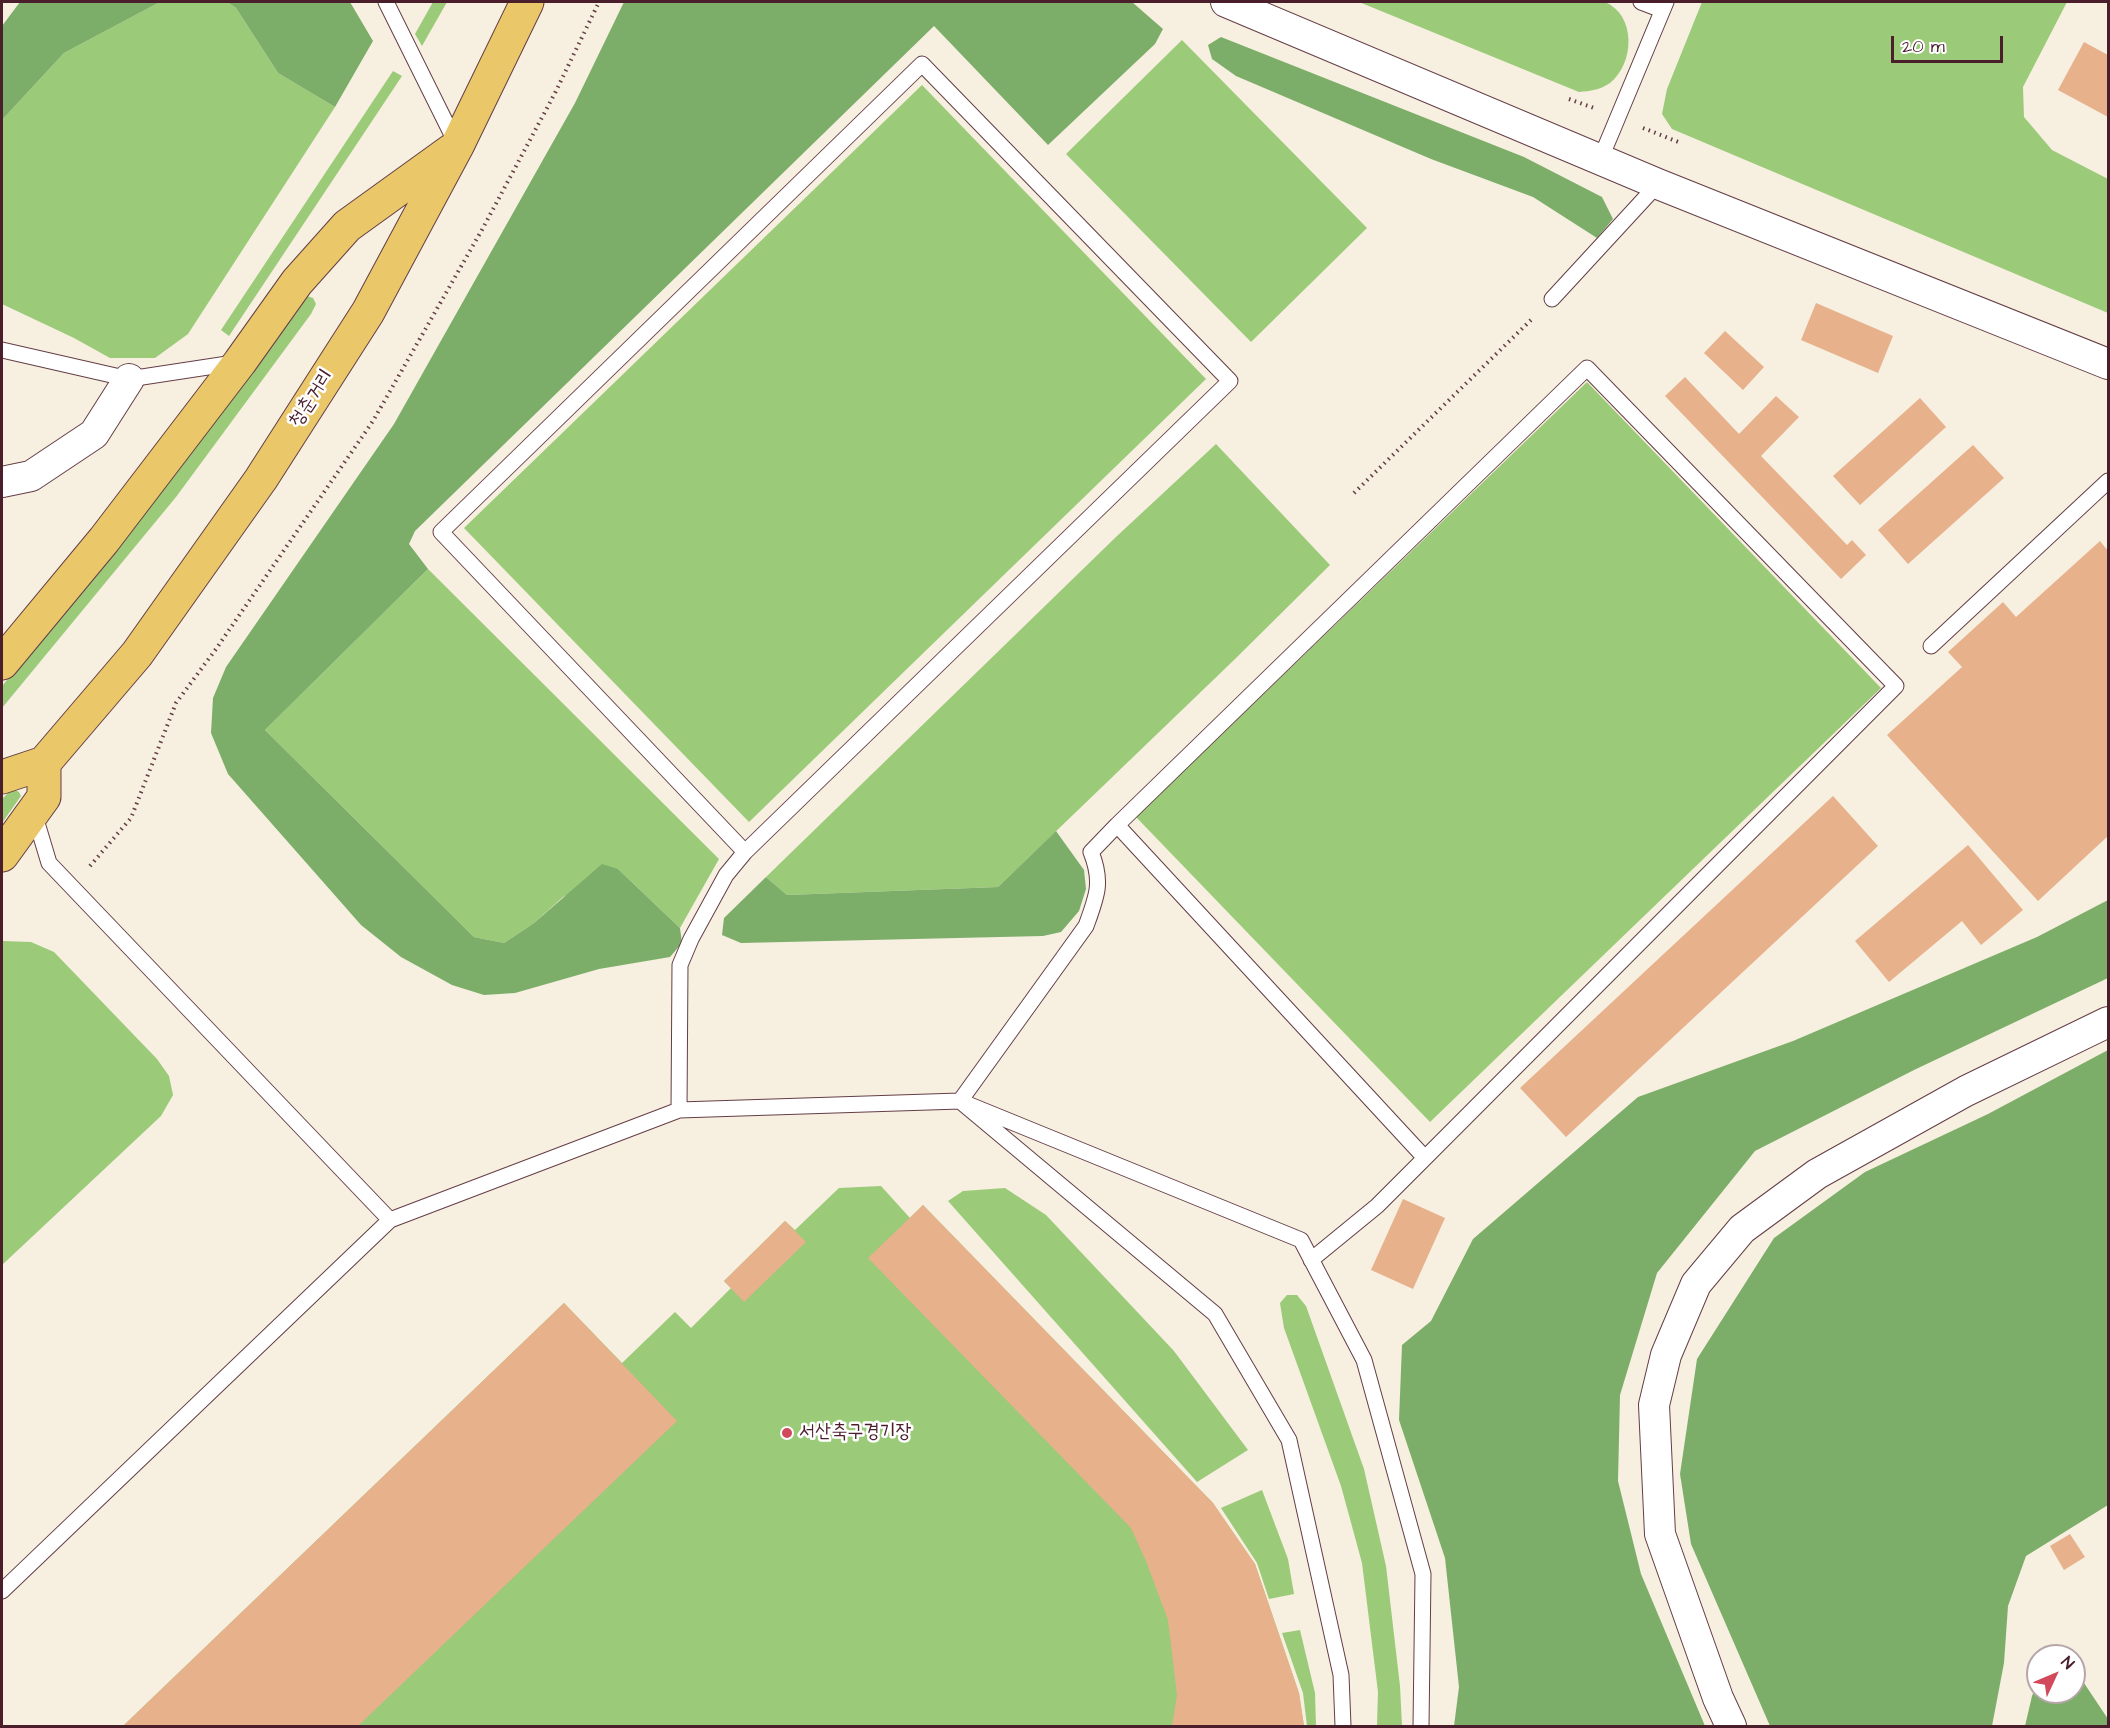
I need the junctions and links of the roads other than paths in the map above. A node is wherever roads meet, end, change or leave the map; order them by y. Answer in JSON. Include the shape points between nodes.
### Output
{"nodes":[{"id":1,"x":387,"y":2,"type":"edge"},
{"id":2,"x":527,"y":2,"type":"edge"},
{"id":3,"x":1226,"y":2,"type":"edge"},
{"id":4,"x":1641,"y":2,"type":"edge"},
{"id":5,"x":1664,"y":6,"type":"edge"},
{"id":6,"x":457,"y":146,"type":"junction"},
{"id":7,"x":1599,"y":160,"type":"junction"},
{"id":8,"x":1658,"y":184,"type":"junction"},
{"id":9,"x":1552,"y":299,"type":"road end"},
{"id":10,"x":2,"y":350,"type":"edge"},
{"id":11,"x":240,"y":362,"type":"junction"},
{"id":12,"x":2109,"y":364,"type":"edge"},
{"id":13,"x":129,"y":379,"type":"junction"},
{"id":14,"x":2109,"y":481,"type":"edge"},
{"id":15,"x":2,"y":482,"type":"edge"},
{"id":16,"x":1931,"y":646,"type":"dead end"},
{"id":17,"x":2,"y":663,"type":"edge"},
{"id":18,"x":44,"y":763,"type":"junction"},
{"id":19,"x":2,"y":777,"type":"edge"},
{"id":20,"x":34,"y":813,"type":"junction"},
{"id":21,"x":1117,"y":825,"type":"junction"},
{"id":22,"x":745,"y":852,"type":"junction"},
{"id":23,"x":2,"y":855,"type":"edge"},
{"id":24,"x":2109,"y":1022,"type":"edge"},
{"id":25,"x":960,"y":1101,"type":"junction"},
{"id":26,"x":679,"y":1110,"type":"junction"},
{"id":27,"x":1425,"y":1158,"type":"junction"},
{"id":28,"x":390,"y":1220,"type":"junction"},
{"id":29,"x":1311,"y":1260,"type":"junction"},
{"id":30,"x":2,"y":1591,"type":"edge"},
{"id":31,"x":1343,"y":1726,"type":"edge"},
{"id":32,"x":1421,"y":1726,"type":"edge"},
{"id":33,"x":1731,"y":1726,"type":"edge"}],
"edges":[{"from":1,"to":6,"type":"lane"},
{"from":2,"to":6,"type":"main road","name":"청춘거리"},
{"from":3,"to":7,"type":"street"},
{"from":4,"to":5,"type":"lane"},
{"from":5,"to":7,"type":"lane"},
{"from":6,"to":11,"type":"main road","via":[[347,226],[297,282]]},
{"from":6,"to":18,"type":"main road","name":"청춘거리","via":[[368,312],[261,479],[136,654]]},
{"from":7,"to":8,"type":"street"},
{"from":8,"to":9,"type":"lane"},
{"from":8,"to":12,"type":"street"},
{"from":10,"to":13,"type":"lane"},
{"from":11,"to":13,"type":"lane"},
{"from":11,"to":17,"type":"main road","via":[[104,540]]},
{"from":13,"to":15,"type":"street","via":[[94,434],[30,476]]},
{"from":14,"to":16,"type":"lane"},
{"from":18,"to":19,"type":"main road"},
{"from":18,"to":20,"type":"main road","via":[[44,797]]},
{"from":20,"to":23,"type":"main road"},
{"from":20,"to":28,"type":"lane","via":[[48,863]]},
{"from":21,"to":25,"type":"lane","via":[[1091,852],[1098,869],[1097,896],[1086,926]]},
{"from":21,"to":27,"type":"lane"},
{"from":21,"to":27,"type":"lane","via":[[1587,368],[1896,686]]},
{"from":22,"to":22,"type":"lane","via":[[1230,381],[922,64],[441,532]]},
{"from":22,"to":26,"type":"lane","via":[[726,875],[680,965]]},
{"from":24,"to":33,"type":"street","via":[[1966,1091],[1817,1174],[1742,1229],[1696,1284],[1666,1355],[1654,1406],[1660,1534]]},
{"from":25,"to":26,"type":"lane"},
{"from":25,"to":29,"type":"lane","via":[[1301,1239]]},
{"from":25,"to":31,"type":"lane","via":[[1215,1314],[1289,1440],[1341,1675]]},
{"from":26,"to":28,"type":"lane"},
{"from":27,"to":29,"type":"lane","via":[[1377,1206]]},
{"from":28,"to":30,"type":"lane"},
{"from":29,"to":32,"type":"lane","via":[[1364,1360],[1423,1574]]}]}
